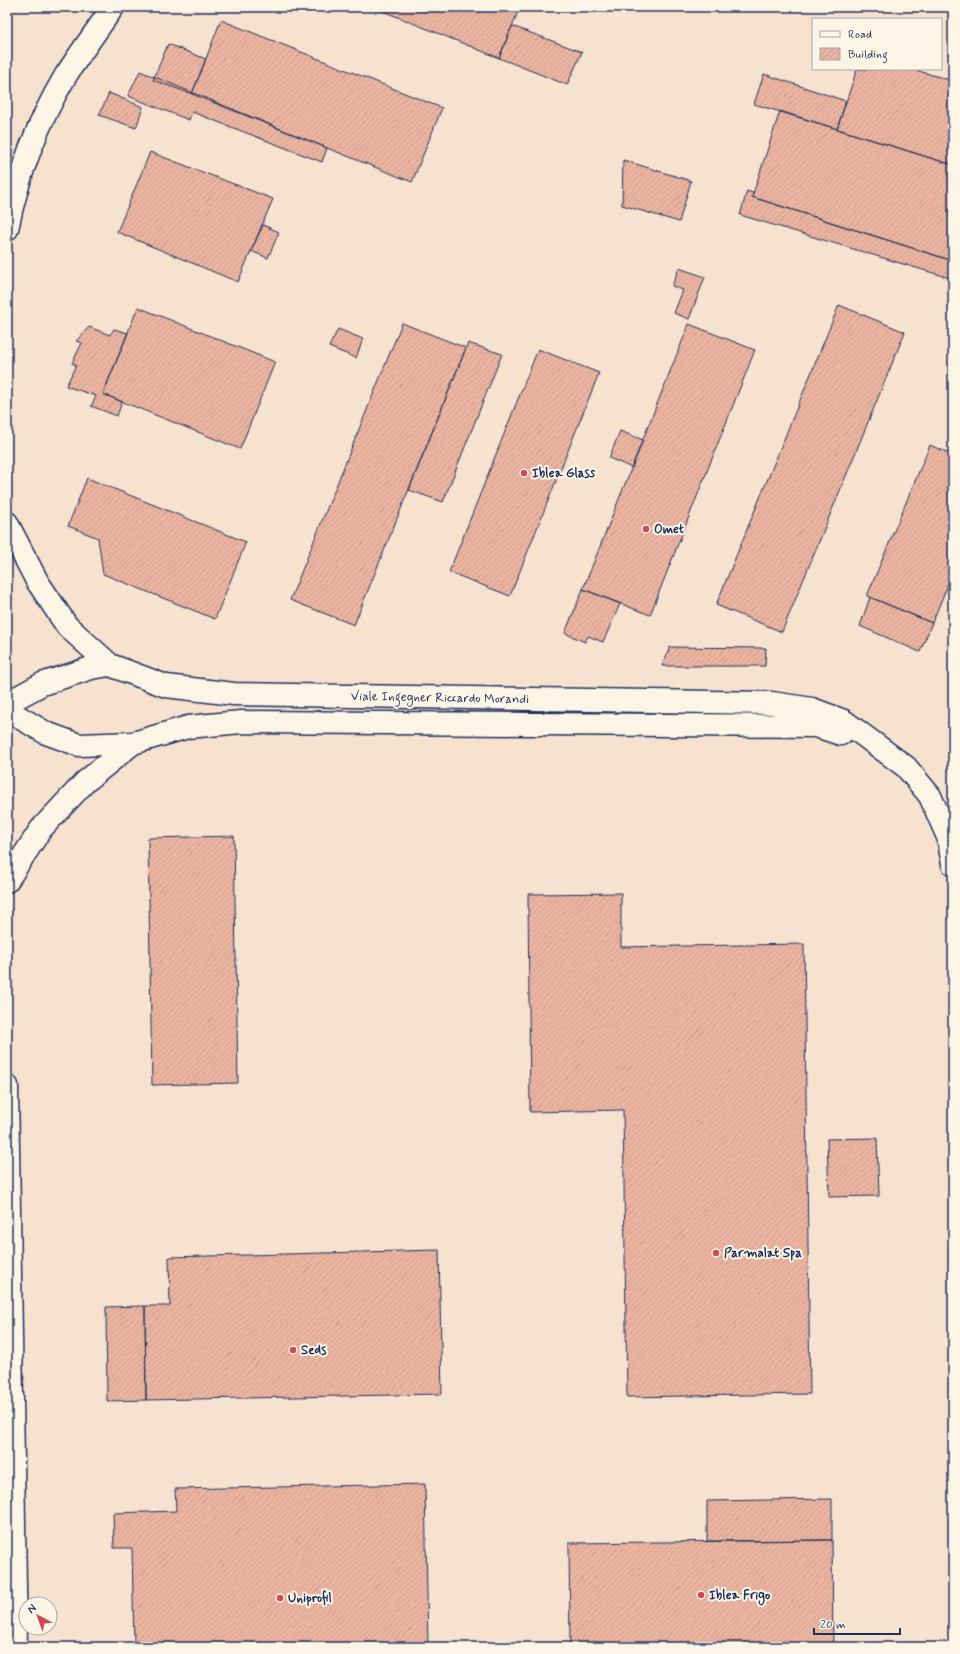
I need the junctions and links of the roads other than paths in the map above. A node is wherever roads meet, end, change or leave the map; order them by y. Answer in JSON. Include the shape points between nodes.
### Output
{"nodes":[{"id":1,"x":113,"y":7,"type":"edge"},
{"id":2,"x":7,"y":229,"type":"edge"},
{"id":3,"x":7,"y":523,"type":"edge"},
{"id":4,"x":110,"y":665,"type":"junction"},
{"id":5,"x":7,"y":703,"type":"edge"},
{"id":6,"x":7,"y":710,"type":"edge"},
{"id":7,"x":133,"y":743,"type":"junction"},
{"id":8,"x":875,"y":744,"type":"junction"},
{"id":9,"x":953,"y":864,"type":"edge"},
{"id":10,"x":7,"y":881,"type":"edge"},
{"id":11,"x":7,"y":1086,"type":"edge"},
{"id":12,"x":16,"y":1647,"type":"edge"}],
"edges":[{"from":1,"to":2,"type":"street","via":[[66,76],[32,143],[14,196]]},
{"from":3,"to":4,"type":"street","via":[[37,581],[66,626]]},
{"from":4,"to":5,"type":"street","name":"Viale Ingegner Riccardo Morandi","via":[[91,668],[42,684]]},
{"from":4,"to":8,"type":"street","name":"Viale Ingegner Riccardo Morandi","via":[[166,686],[234,694],[772,703],[812,710],[844,721]]},
{"from":6,"to":7,"type":"street","name":"Viale Ingegner Riccardo Morandi","via":[[46,733],[79,745]]},
{"from":7,"to":8,"type":"street","name":"Viale Ingegner Riccardo Morandi","via":[[188,727],[241,722],[816,726]]},
{"from":7,"to":10,"type":"street","via":[[85,782],[42,829]]},
{"from":8,"to":9,"type":"street","name":"Viale Ingegner Riccardo Morandi","via":[[906,766],[930,796],[948,837]]},
{"from":11,"to":12,"type":"street"}]}
